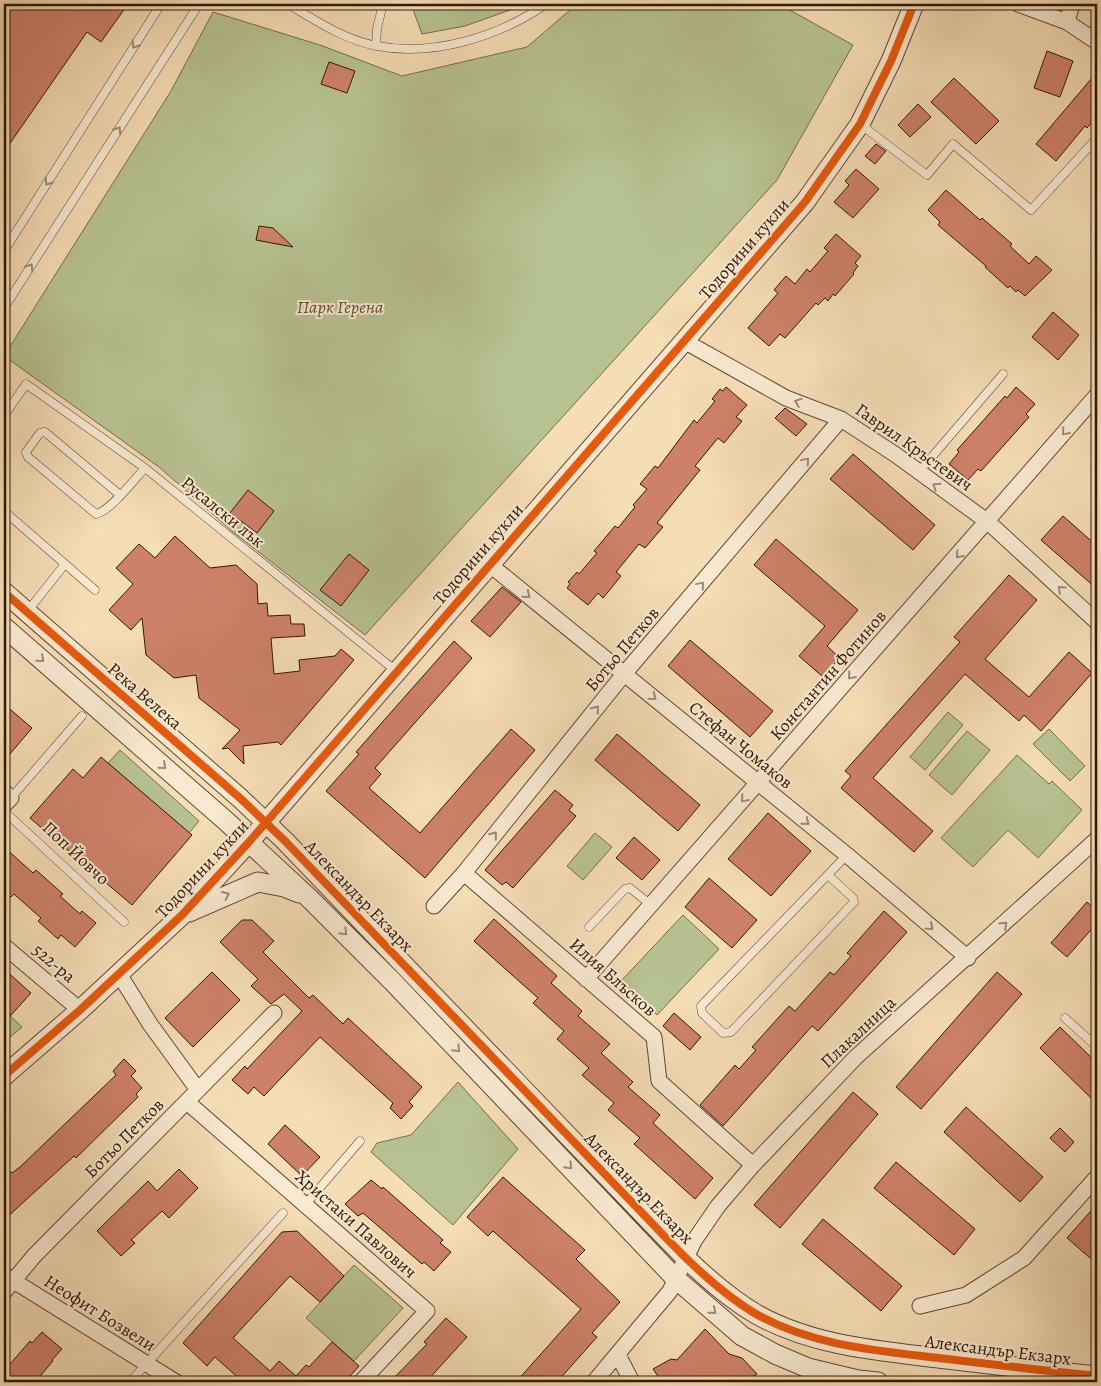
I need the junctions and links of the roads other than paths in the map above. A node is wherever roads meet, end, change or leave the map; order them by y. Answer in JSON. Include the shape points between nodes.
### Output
{"nodes":[{"id":1,"x":161,"y":4,"type":"edge"},
{"id":2,"x":199,"y":4,"type":"edge"},
{"id":3,"x":288,"y":4,"type":"edge"},
{"id":4,"x":383,"y":4,"type":"edge"},
{"id":5,"x":546,"y":4,"type":"edge"},
{"id":6,"x":914,"y":4,"type":"edge"},
{"id":7,"x":1018,"y":4,"type":"edge"},
{"id":8,"x":1072,"y":4,"type":"edge"},
{"id":9,"x":1066,"y":22,"type":"junction"},
{"id":10,"x":1097,"y":42,"type":"edge"},
{"id":11,"x":376,"y":46,"type":"junction"},
{"id":12,"x":860,"y":124,"type":"junction"},
{"id":13,"x":1097,"y":138,"type":"edge"},
{"id":14,"x":4,"y":251,"type":"edge"},
{"id":15,"x":4,"y":308,"type":"edge"},
{"id":16,"x":684,"y":341,"type":"junction"},
{"id":17,"x":1003,"y":374,"type":"dead end"},
{"id":18,"x":1097,"y":395,"type":"edge"},
{"id":19,"x":4,"y":416,"type":"edge"},
{"id":20,"x":841,"y":419,"type":"junction"},
{"id":21,"x":145,"y":468,"type":"junction"},
{"id":22,"x":918,"y":473,"type":"junction"},
{"id":23,"x":120,"y":495,"type":"junction"},
{"id":24,"x":4,"y":511,"type":"edge"},
{"id":25,"x":988,"y":522,"type":"junction"},
{"id":26,"x":65,"y":564,"type":"junction"},
{"id":27,"x":489,"y":564,"type":"junction"},
{"id":28,"x":94,"y":590,"type":"dead end"},
{"id":29,"x":4,"y":592,"type":"edge"},
{"id":30,"x":27,"y":612,"type":"junction"},
{"id":31,"x":1097,"y":622,"type":"edge"},
{"id":32,"x":4,"y":628,"type":"edge"},
{"id":33,"x":396,"y":671,"type":"junction"},
{"id":34,"x":624,"y":674,"type":"junction"},
{"id":35,"x":82,"y":716,"type":"dead end"},
{"id":36,"x":758,"y":783,"type":"junction"},
{"id":37,"x":5,"y":801,"type":"edge"},
{"id":38,"x":267,"y":823,"type":"junction"},
{"id":39,"x":1097,"y":839,"type":"edge"},
{"id":40,"x":249,"y":842,"type":"junction"},
{"id":41,"x":847,"y":855,"type":"junction"},
{"id":42,"x":464,"y":873,"type":"junction"},
{"id":43,"x":828,"y":874,"type":"junction"},
{"id":44,"x":309,"y":898,"type":"junction"},
{"id":45,"x":434,"y":906,"type":"dead end"},
{"id":46,"x":651,"y":906,"type":"junction"},
{"id":47,"x":182,"y":915,"type":"junction"},
{"id":48,"x":124,"y":922,"type":"dead end"},
{"id":49,"x":589,"y":927,"type":"dead end"},
{"id":50,"x":4,"y":946,"type":"edge"},
{"id":51,"x":968,"y":958,"type":"junction"},
{"id":52,"x":119,"y":974,"type":"junction"},
{"id":53,"x":586,"y":979,"type":"junction"},
{"id":54,"x":80,"y":1010,"type":"junction"},
{"id":55,"x":274,"y":1013,"type":"dead end"},
{"id":56,"x":1065,"y":1018,"type":"dead end"},
{"id":57,"x":1097,"y":1047,"type":"edge"},
{"id":58,"x":4,"y":1076,"type":"edge"},
{"id":59,"x":198,"y":1090,"type":"junction"},
{"id":60,"x":187,"y":1102,"type":"junction"},
{"id":61,"x":360,"y":1142,"type":"dead end"},
{"id":62,"x":753,"y":1165,"type":"junction"},
{"id":63,"x":1097,"y":1177,"type":"edge"},
{"id":64,"x":305,"y":1205,"type":"junction"},
{"id":65,"x":283,"y":1212,"type":"dead end"},
{"id":66,"x":686,"y":1258,"type":"junction"},
{"id":67,"x":676,"y":1280,"type":"junction"},
{"id":68,"x":7,"y":1282,"type":"edge"},
{"id":69,"x":920,"y":1306,"type":"dead end"},
{"id":70,"x":618,"y":1355,"type":"junction"},
{"id":71,"x":146,"y":1364,"type":"junction"},
{"id":72,"x":811,"y":1375,"type":"edge"},
{"id":73,"x":1097,"y":1376,"type":"edge"},
{"id":74,"x":130,"y":1382,"type":"edge"},
{"id":75,"x":176,"y":1382,"type":"edge"},
{"id":76,"x":361,"y":1382,"type":"edge"},
{"id":77,"x":594,"y":1382,"type":"edge"},
{"id":78,"x":632,"y":1382,"type":"edge"},
{"id":79,"x":878,"y":1382,"type":"edge"}],
"edges":[{"from":1,"to":14,"type":"lane","one_way":true},
{"from":15,"to":2,"type":"lane","one_way":true},
{"from":3,"to":11,"type":"lane","via":[[345,36]]},
{"from":4,"to":11,"type":"lane"},
{"from":5,"to":11,"type":"lane","via":[[523,20],[471,39],[415,50]]},
{"from":6,"to":12,"type":"street","name":"Тодорини кукли"},
{"from":7,"to":9,"type":"street"},
{"from":8,"to":9,"type":"street"},
{"from":9,"to":10,"type":"street"},
{"from":12,"to":13,"type":"lane","via":[[927,175],[953,144],[1031,210]]},
{"from":12,"to":16,"type":"street","name":"Тодорини кукли","via":[[805,202]]},
{"from":20,"to":16,"type":"street","name":"Гаврил Кръстевич","one_way":true,"via":[[786,398]]},
{"from":16,"to":27,"type":"street","name":"Тодорини кукли"},
{"from":17,"to":22,"type":"lane"},
{"from":18,"to":25,"type":"street","name":"Константин Фотинов","one_way":true},
{"from":19,"to":21,"type":"lane","name":"Русалски лък","via":[[26,384]]},
{"from":20,"to":22,"type":"street","name":"Гаврил Кръстевич"},
{"from":34,"to":20,"type":"street","name":"Ботьо Петков","one_way":true},
{"from":21,"to":23,"type":"lane"},
{"from":21,"to":33,"type":"lane","name":"Русалски лък"},
{"from":25,"to":22,"type":"street","name":"Гаврил Кръстевич","one_way":true},
{"from":23,"to":23,"type":"lane","via":[[45,432],[40,433],[26,452],[96,514],[102,513]]},
{"from":24,"to":26,"type":"lane"},
{"from":31,"to":25,"type":"street","name":"Гаврил Кръстевич","one_way":true},
{"from":25,"to":36,"type":"street","name":"Константин Фотинов","one_way":true},
{"from":26,"to":28,"type":"lane"},
{"from":26,"to":30,"type":"lane"},
{"from":27,"to":33,"type":"street","name":"Тодорини кукли"},
{"from":27,"to":34,"type":"street","name":"Стефан Чомаков","one_way":true},
{"from":29,"to":30,"type":"street","name":"Река Велека"},
{"from":30,"to":38,"type":"street","name":"Река Велека"},
{"from":32,"to":40,"type":"street","one_way":true},
{"from":33,"to":38,"type":"street","name":"Тодорини кукли"},
{"from":34,"to":36,"type":"street","name":"Стефан Чомаков","one_way":true},
{"from":42,"to":34,"type":"street","name":"Ботьо Петков","one_way":true},
{"from":35,"to":37,"type":"lane"},
{"from":36,"to":41,"type":"street","name":"Стефан Чомаков","one_way":true},
{"from":36,"to":46,"type":"street","name":"Константин Фотинов","one_way":true},
{"from":37,"to":48,"type":"lane","name":"Поп Йовчо"},
{"from":38,"to":40,"type":"street","name":"Тодорини кукли"},
{"from":38,"to":66,"type":"street","name":"Александър Екзарх"},
{"from":51,"to":39,"type":"street","name":"Плакалница","one_way":true},
{"from":40,"to":44,"type":"street","name":"Александър Екзарх"},
{"from":40,"to":47,"type":"street","name":"Тодорини кукли"},
{"from":41,"to":43,"type":"lane"},
{"from":41,"to":51,"type":"street","name":"Стефан Чомаков","one_way":true},
{"from":42,"to":45,"type":"street","name":"Ботьо Петков"},
{"from":42,"to":53,"type":"street","name":"Илия Блъсков"},
{"from":43,"to":43,"type":"lane","via":[[701,1006],[702,1013],[723,1033],[731,1032],[854,902]]},
{"from":47,"to":44,"type":"street","one_way":true,"via":[[258,882],[284,887]]},
{"from":44,"to":67,"type":"street","name":"Александър Екзарх","one_way":true,"via":[[400,989]]},
{"from":46,"to":49,"type":"lane","via":[[630,888],[624,889]]},
{"from":46,"to":53,"type":"street","name":"Константин Фотинов"},
{"from":47,"to":52,"type":"street","name":"Тодорини кукли"},
{"from":50,"to":54,"type":"street","name":"522-ра"},
{"from":51,"to":62,"type":"street","name":"Плакалница","via":[[856,1057]]},
{"from":52,"to":54,"type":"street","name":"Тодорини кукли"},
{"from":52,"to":59,"type":"street","via":[[150,1024]]},
{"from":53,"to":62,"type":"street","name":"Илия Блъсков","via":[[654,1037],[659,1081]]},
{"from":54,"to":58,"type":"street","name":"Тодорини кукли"},
{"from":55,"to":59,"type":"street","name":"Ботьо Петков"},
{"from":56,"to":57,"type":"lane"},
{"from":59,"to":60,"type":"street","name":"Ботьо Петков"},
{"from":60,"to":64,"type":"street","name":"Христаки Павлович"},
{"from":60,"to":68,"type":"street","name":"Ботьо Петков"},
{"from":61,"to":64,"type":"lane"},
{"from":62,"to":66,"type":"street","name":"Плакалница","via":[[718,1206]]},
{"from":63,"to":69,"type":"street","via":[[1024,1258],[966,1295]]},
{"from":64,"to":76,"type":"street","name":"Христаки Павлович","via":[[427,1311]]},
{"from":65,"to":71,"type":"lane"},
{"from":66,"to":67,"type":"street","name":"Плакалница"},
{"from":66,"to":73,"type":"street","name":"Александър Екзарх","via":[[755,1313],[827,1342]]},
{"from":67,"to":70,"type":"street","name":"Плакалница"},
{"from":67,"to":72,"type":"street","name":"Александър Екзарх","one_way":true,"via":[[742,1336]]},
{"from":68,"to":71,"type":"street","name":"Неофит Бозвели"},
{"from":70,"to":77,"type":"street","name":"Плакалница"},
{"from":70,"to":78,"type":"street"},
{"from":71,"to":74,"type":"lane"},
{"from":71,"to":75,"type":"street","name":"Неофит Бозвели"},
{"from":72,"to":79,"type":"street","name":"Александър Екзарх"}]}
